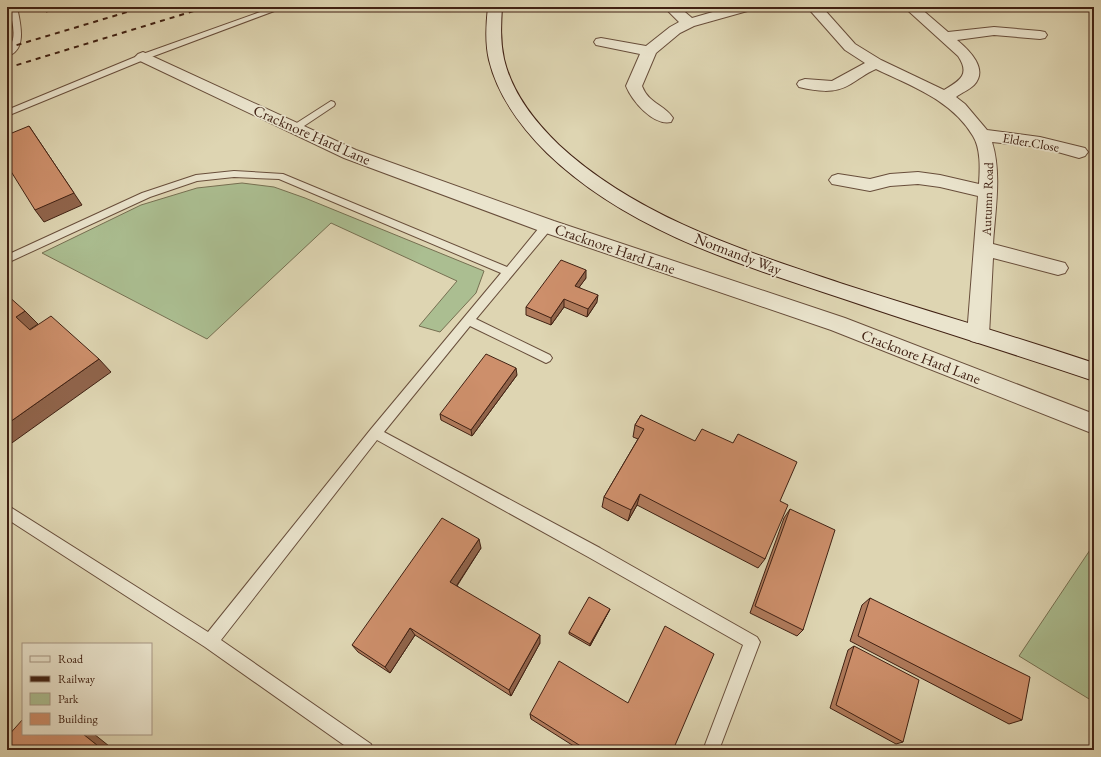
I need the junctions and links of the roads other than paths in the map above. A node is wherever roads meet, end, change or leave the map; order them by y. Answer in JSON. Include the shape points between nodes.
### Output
{"nodes":[{"id":1,"x":13,"y":7,"type":"edge"},
{"id":2,"x":281,"y":7,"type":"edge"},
{"id":3,"x":495,"y":7,"type":"edge"},
{"id":4,"x":671,"y":7,"type":"edge"},
{"id":5,"x":746,"y":7,"type":"edge"},
{"id":6,"x":814,"y":7,"type":"edge"},
{"id":7,"x":911,"y":7,"type":"edge"},
{"id":8,"x":689,"y":23,"type":"junction"},
{"id":9,"x":1040,"y":35,"type":"dead end"},
{"id":10,"x":946,"y":37,"type":"junction"},
{"id":11,"x":601,"y":42,"type":"dead end"},
{"id":12,"x":649,"y":51,"type":"junction"},
{"id":13,"x":7,"y":54,"type":"edge"},
{"id":14,"x":143,"y":57,"type":"junction"},
{"id":15,"x":876,"y":63,"type":"junction"},
{"id":16,"x":805,"y":84,"type":"dead end"},
{"id":17,"x":945,"y":97,"type":"junction"},
{"id":18,"x":331,"y":104,"type":"dead end"},
{"id":19,"x":7,"y":113,"type":"edge"},
{"id":20,"x":665,"y":118,"type":"dead end"},
{"id":21,"x":295,"y":128,"type":"junction"},
{"id":22,"x":982,"y":135,"type":"junction"},
{"id":23,"x":1079,"y":152,"type":"dead end"},
{"id":24,"x":838,"y":180,"type":"dead end"},
{"id":25,"x":988,"y":192,"type":"junction"},
{"id":26,"x":547,"y":226,"type":"junction"},
{"id":27,"x":985,"y":249,"type":"junction"},
{"id":28,"x":7,"y":258,"type":"edge"},
{"id":29,"x":1058,"y":268,"type":"dead end"},
{"id":30,"x":509,"y":272,"type":"junction"},
{"id":31,"x":468,"y":320,"type":"junction"},
{"id":32,"x":978,"y":335,"type":"junction"},
{"id":33,"x":546,"y":358,"type":"dead end"},
{"id":34,"x":1094,"y":372,"type":"edge"},
{"id":35,"x":1094,"y":424,"type":"edge"},
{"id":36,"x":375,"y":433,"type":"junction"},
{"id":37,"x":7,"y":511,"type":"edge"},
{"id":38,"x":210,"y":642,"type":"junction"},
{"id":39,"x":365,"y":750,"type":"edge"},
{"id":40,"x":712,"y":750,"type":"edge"}],
"edges":[{"from":1,"to":13,"type":"lane","via":[[19,30],[14,46]]},
{"from":2,"to":14,"type":"lane"},
{"from":3,"to":32,"type":"street","name":"Normandy Way","via":[[493,34],[501,78],[508,93],[530,125],[548,144],[602,190],[673,228],[764,265]]},
{"from":4,"to":8,"type":"street"},
{"from":5,"to":8,"type":"street"},
{"from":6,"to":15,"type":"street","name":"Autumn Road","via":[[850,47]]},
{"from":7,"to":10,"type":"street"},
{"from":8,"to":12,"type":"street","via":[[674,30]]},
{"from":9,"to":10,"type":"street","via":[[994,32]]},
{"from":10,"to":17,"type":"street","via":[[970,63],[971,73],[968,82]]},
{"from":11,"to":12,"type":"street"},
{"from":12,"to":20,"type":"street","via":[[634,86],[644,103]]},
{"from":14,"to":19,"type":"lane"},
{"from":14,"to":21,"type":"street","name":"Cracknore Hard Lane"},
{"from":15,"to":16,"type":"street","via":[[834,86]]},
{"from":15,"to":17,"type":"street","name":"Autumn Road"},
{"from":17,"to":22,"type":"street","name":"Autumn Road","via":[[959,108]]},
{"from":18,"to":21,"type":"lane"},
{"from":21,"to":26,"type":"street","name":"Cracknore Hard Lane","via":[[350,154]]},
{"from":22,"to":23,"type":"street","name":"Elder Close","via":[[1040,142]]},
{"from":22,"to":25,"type":"street","name":"Autumn Road","via":[[988,156]]},
{"from":24,"to":25,"type":"street","via":[[870,185],[890,180],[918,178]]},
{"from":25,"to":27,"type":"street","name":"Autumn Road"},
{"from":26,"to":30,"type":"lane"},
{"from":26,"to":35,"type":"street","name":"Cracknore Hard Lane","via":[[838,324]]},
{"from":27,"to":29,"type":"street"},
{"from":27,"to":32,"type":"street","name":"Autumn Road"},
{"from":28,"to":30,"type":"lane","via":[[146,195],[196,178],[234,174],[280,176]]},
{"from":30,"to":31,"type":"lane"},
{"from":31,"to":33,"type":"lane"},
{"from":31,"to":36,"type":"lane"},
{"from":32,"to":34,"type":"street","name":"Normandy Way"},
{"from":36,"to":38,"type":"lane"},
{"from":36,"to":40,"type":"lane","via":[[752,642]]},
{"from":37,"to":38,"type":"lane"},
{"from":38,"to":39,"type":"lane"}]}
